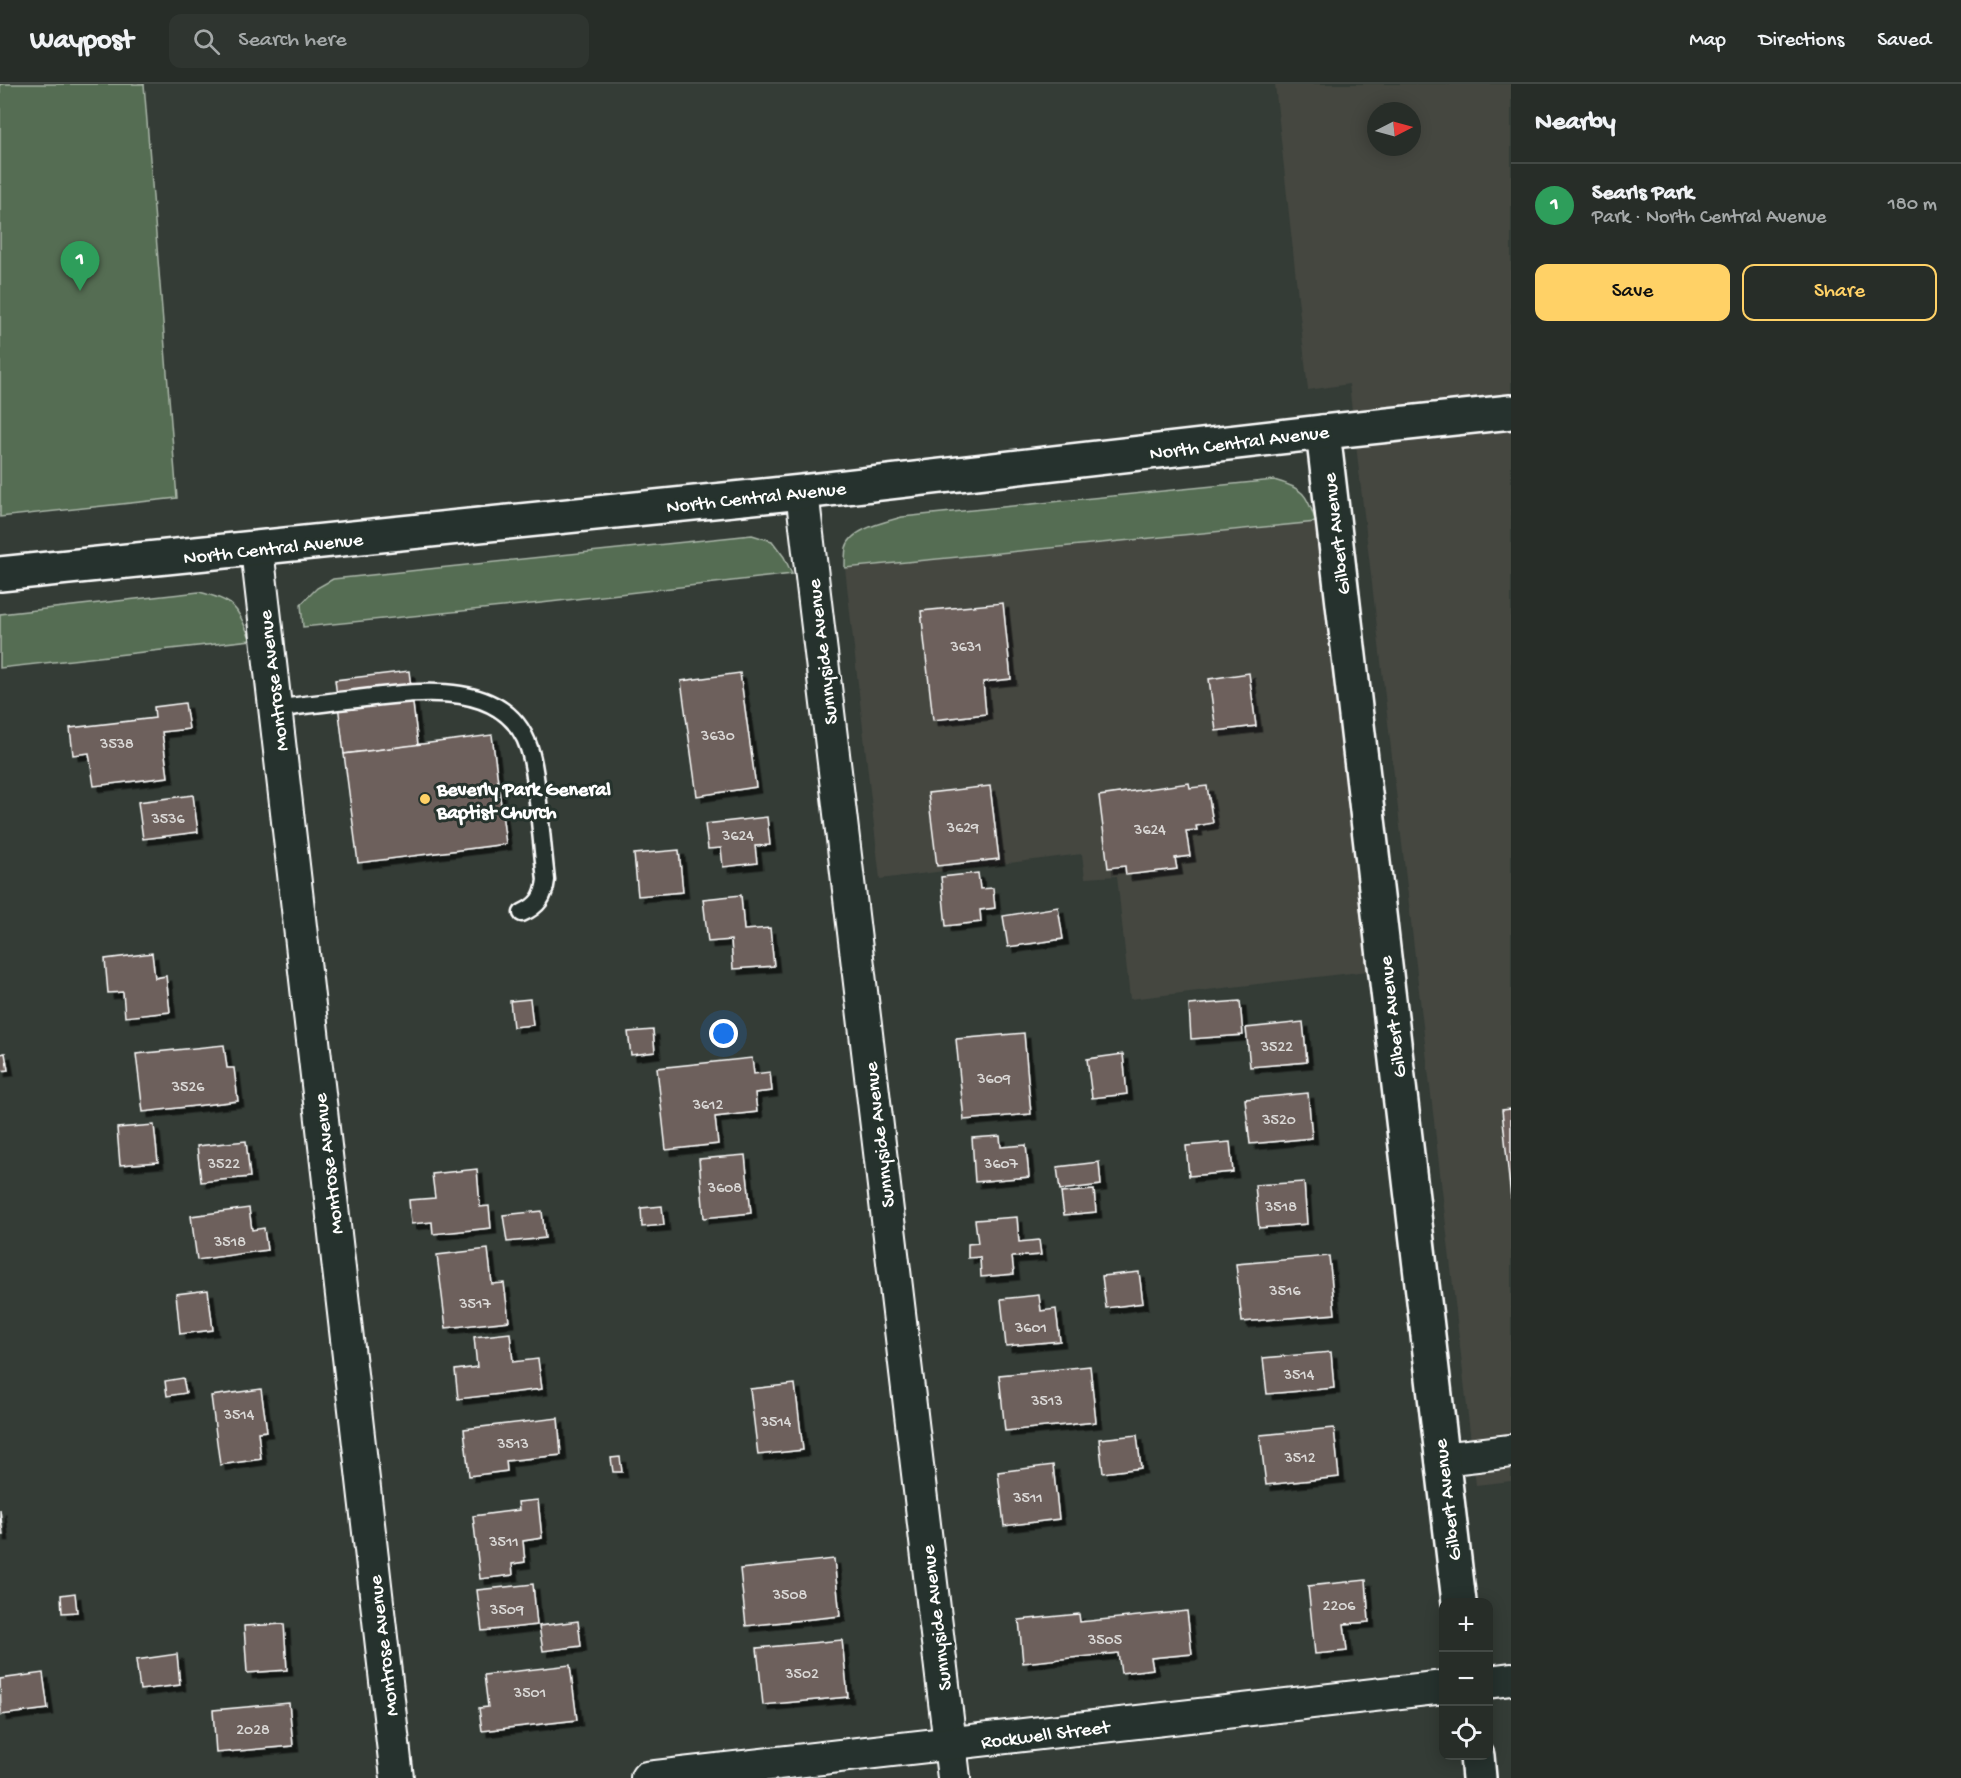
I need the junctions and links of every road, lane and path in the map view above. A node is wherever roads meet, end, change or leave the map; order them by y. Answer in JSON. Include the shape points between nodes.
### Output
{"nodes":[{"id":1,"x":1511,"y":412,"type":"edge"},
{"id":2,"x":1323,"y":432,"type":"junction"},
{"id":3,"x":802,"y":492,"type":"junction"},
{"id":4,"x":257,"y":549,"type":"junction"},
{"id":5,"x":0,"y":574,"type":"edge"},
{"id":6,"x":275,"y":709,"type":"junction"},
{"id":7,"x":522,"y":913,"type":"dead end"},
{"id":8,"x":1511,"y":1451,"type":"edge"},
{"id":9,"x":1442,"y":1459,"type":"junction"},
{"id":10,"x":1459,"y":1598,"type":"edge"},
{"id":11,"x":1511,"y":1679,"type":"edge"},
{"id":12,"x":1493,"y":1681,"type":"edge"},
{"id":13,"x":1439,"y":1687,"type":"edge"},
{"id":14,"x":950,"y":1744,"type":"junction"},
{"id":15,"x":1477,"y":1760,"type":"edge"},
{"id":16,"x":687,"y":1776,"type":"edge"},
{"id":17,"x":397,"y":1778,"type":"edge"},
{"id":18,"x":647,"y":1778,"type":"edge"},
{"id":19,"x":954,"y":1778,"type":"edge"},
{"id":20,"x":1479,"y":1778,"type":"edge"}],
"edges":[{"from":1,"to":2,"type":"main road","name":"North Central Avenue"},
{"from":2,"to":3,"type":"main road","name":"North Central Avenue"},
{"from":2,"to":9,"type":"main road","name":"Gilbert Avenue"},
{"from":3,"to":4,"type":"main road","name":"North Central Avenue"},
{"from":3,"to":14,"type":"street","name":"Sunnyside Avenue"},
{"from":4,"to":5,"type":"main road","name":"North Central Avenue"},
{"from":4,"to":6,"type":"street","name":"Montrose Avenue"},
{"from":6,"to":7,"type":"lane","via":[[437,692],[465,695],[508,715],[529,748],[546,880],[539,903]]},
{"from":6,"to":17,"type":"street","name":"Montrose Avenue"},
{"from":8,"to":9,"type":"street"},
{"from":9,"to":10,"type":"main road","name":"Gilbert Avenue"},
{"from":11,"to":12,"type":"street"},
{"from":13,"to":14,"type":"street","name":"Rockwell Street"},
{"from":14,"to":16,"type":"street","name":"Rockwell Street"},
{"from":14,"to":19,"type":"street","name":"Sunnyside Avenue"},
{"from":15,"to":20,"type":"main road"},
{"from":16,"to":18,"type":"street","name":"Rockwell Street"}]}
